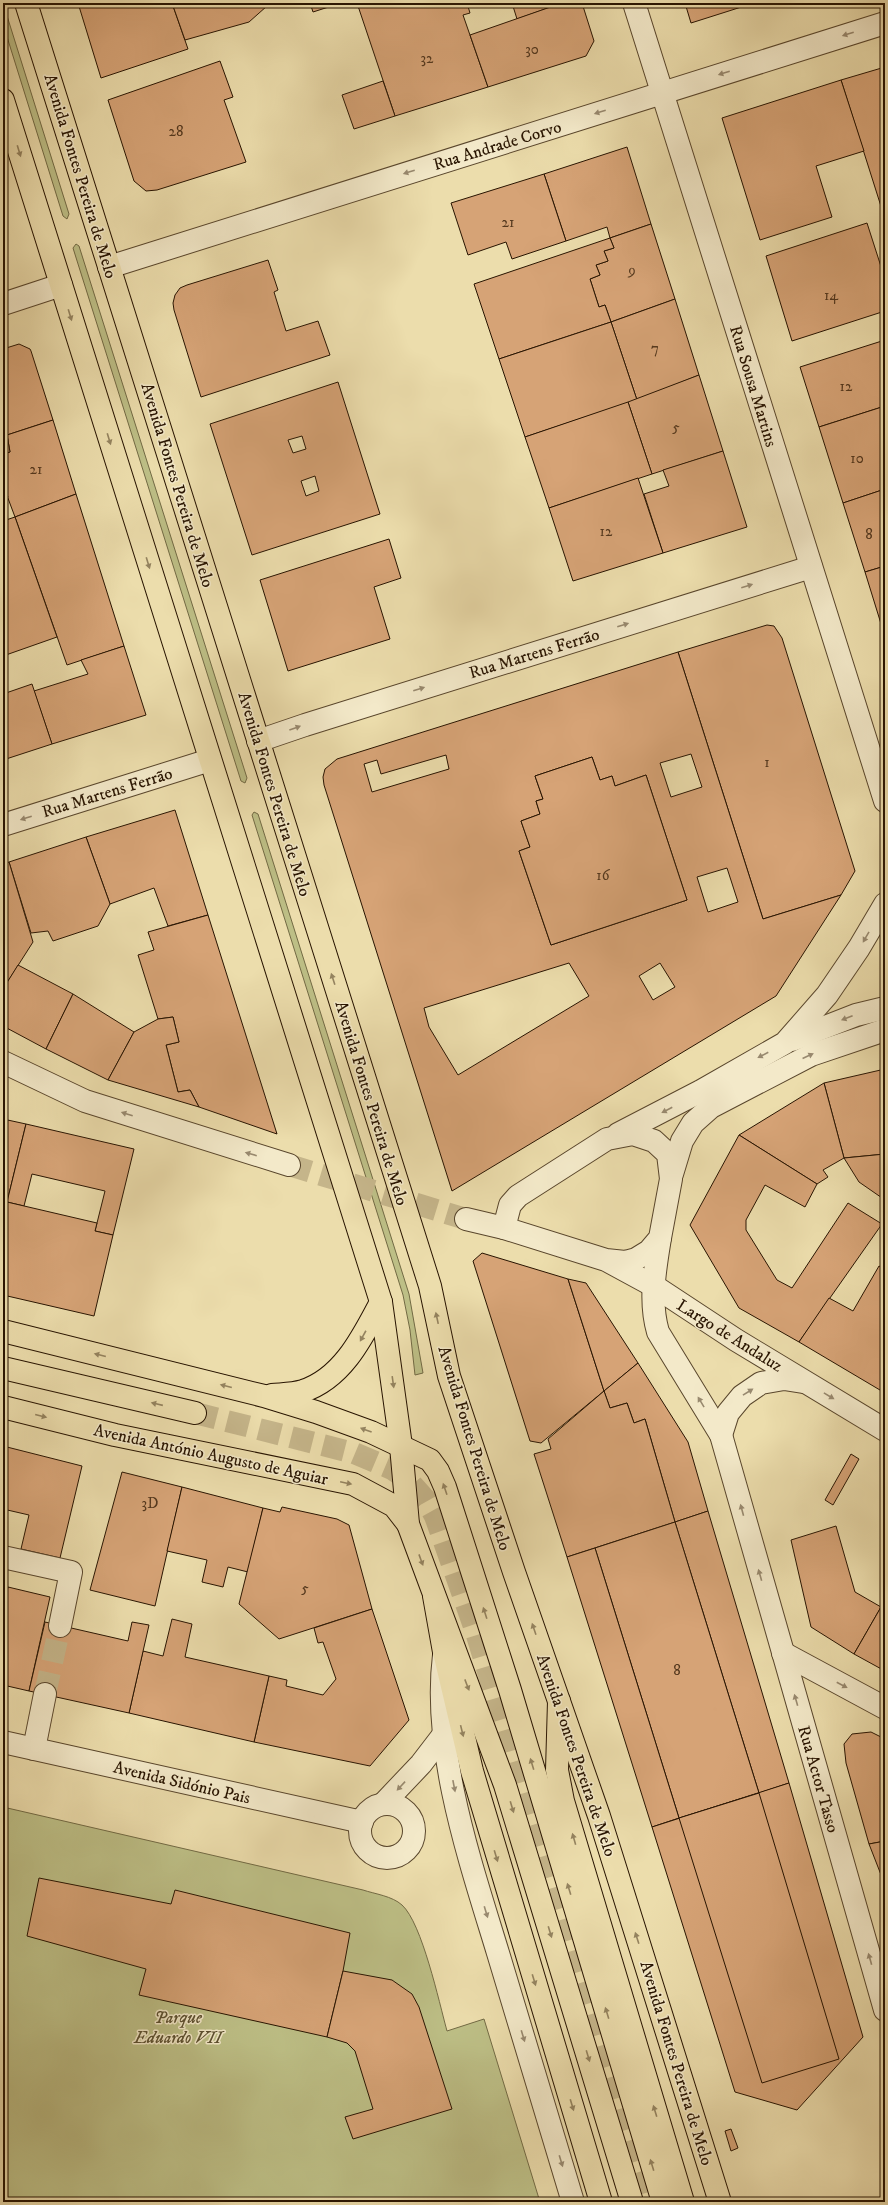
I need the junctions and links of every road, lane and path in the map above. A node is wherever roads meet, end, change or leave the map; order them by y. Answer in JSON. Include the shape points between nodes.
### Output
{"nodes":[{"id":1,"x":26,"y":3,"type":"edge"},
{"id":2,"x":634,"y":3,"type":"edge"},
{"id":3,"x":885,"y":23,"type":"edge"},
{"id":4,"x":662,"y":93,"type":"junction"},
{"id":5,"x":3,"y":100,"type":"edge"},
{"id":6,"x":109,"y":267,"type":"junction"},
{"id":7,"x":61,"y":285,"type":"junction"},
{"id":8,"x":3,"y":304,"type":"edge"},
{"id":9,"x":811,"y":567,"type":"junction"},
{"id":10,"x":258,"y":741,"type":"junction"},
{"id":11,"x":210,"y":760,"type":"junction"},
{"id":12,"x":885,"y":801,"type":"edge"},
{"id":13,"x":3,"y":825,"type":"edge"},
{"id":14,"x":885,"y":904,"type":"edge"},
{"id":15,"x":885,"y":1008,"type":"edge"},
{"id":16,"x":885,"y":1030,"type":"edge"},
{"id":17,"x":785,"y":1043,"type":"junction"},
{"id":18,"x":3,"y":1062,"type":"edge"},
{"id":19,"x":706,"y":1099,"type":"junction"},
{"id":20,"x":607,"y":1139,"type":"junction"},
{"id":21,"x":289,"y":1165,"type":"tunnel mouth"},
{"id":22,"x":671,"y":1179,"type":"junction"},
{"id":23,"x":466,"y":1219,"type":"tunnel mouth"},
{"id":24,"x":504,"y":1228,"type":"junction"},
{"id":25,"x":660,"y":1238,"type":"junction"},
{"id":26,"x":606,"y":1260,"type":"junction"},
{"id":27,"x":654,"y":1286,"type":"junction"},
{"id":28,"x":381,"y":1302,"type":"junction"},
{"id":29,"x":3,"y":1332,"type":"edge"},
{"id":30,"x":3,"y":1368,"type":"edge"},
{"id":31,"x":806,"y":1382,"type":"junction"},
{"id":32,"x":264,"y":1396,"type":"junction"},
{"id":33,"x":3,"y":1407,"type":"edge"},
{"id":34,"x":195,"y":1414,"type":"tunnel mouth"},
{"id":35,"x":885,"y":1430,"type":"edge"},
{"id":36,"x":721,"y":1435,"type":"junction"},
{"id":37,"x":401,"y":1446,"type":"junction"},
{"id":38,"x":408,"y":1524,"type":"junction"},
{"id":39,"x":752,"y":1548,"type":"joint"},
{"id":40,"x":3,"y":1557,"type":"edge"},
{"id":41,"x":434,"y":1596,"type":"junction"},
{"id":42,"x":60,"y":1626,"type":"tunnel mouth"},
{"id":43,"x":444,"y":1652,"type":"junction"},
{"id":44,"x":783,"y":1653,"type":"junction"},
{"id":45,"x":45,"y":1694,"type":"tunnel mouth"},
{"id":46,"x":559,"y":1701,"type":"junction"},
{"id":47,"x":885,"y":1708,"type":"edge"},
{"id":48,"x":444,"y":1734,"type":"junction"},
{"id":49,"x":3,"y":1742,"type":"edge"},
{"id":50,"x":34,"y":1749,"type":"junction"},
{"id":51,"x":384,"y":1803,"type":"junction"},
{"id":52,"x":362,"y":1822,"type":"junction"},
{"id":53,"x":885,"y":2010,"type":"edge"},
{"id":54,"x":573,"y":2202,"type":"edge"},
{"id":55,"x":601,"y":2202,"type":"edge"},
{"id":56,"x":632,"y":2202,"type":"edge"},
{"id":57,"x":663,"y":2202,"type":"edge"},
{"id":58,"x":683,"y":2202,"type":"edge"},
{"id":59,"x":720,"y":2202,"type":"edge"}],
"edges":[{"from":1,"to":6,"type":"main road","name":"Avenida Fontes Pereira de Melo"},
{"from":2,"to":4,"type":"street","name":"Rua Sousa Martins"},
{"from":3,"to":4,"type":"street","name":"Rua Andrade Corvo","one_way":true},
{"from":4,"to":6,"type":"street","name":"Rua Andrade Corvo","one_way":true},
{"from":4,"to":9,"type":"street","name":"Rua Sousa Martins"},
{"from":5,"to":7,"type":"main road","one_way":true},
{"from":6,"to":10,"type":"main road","name":"Avenida Fontes Pereira de Melo"},
{"from":7,"to":8,"type":"street"},
{"from":7,"to":11,"type":"main road","one_way":true},
{"from":10,"to":9,"type":"street","name":"Rua Martens Ferrão","one_way":true},
{"from":9,"to":12,"type":"street","name":"Rua Sousa Martins"},
{"from":46,"to":10,"type":"main road","name":"Avenida Fontes Pereira de Melo","one_way":true,"via":[[449,1376],[430,1286]]},
{"from":11,"to":13,"type":"street","name":"Rua Martens Ferrão","one_way":true},
{"from":11,"to":28,"type":"main road"},
{"from":14,"to":17,"type":"street","one_way":true,"via":[[827,995]]},
{"from":15,"to":17,"type":"street","one_way":true,"via":[[856,1015]]},
{"from":19,"to":16,"type":"street","one_way":true,"via":[[811,1055]]},
{"from":17,"to":19,"type":"street","one_way":true},
{"from":21,"to":18,"type":"street","one_way":true,"via":[[85,1101]]},
{"from":19,"to":20,"type":"street","name":"Largo de Andaluz","one_way":true},
{"from":19,"to":22,"type":"street","name":"Largo de Andaluz","via":[[682,1141]]},
{"from":20,"to":22,"type":"street","name":"Largo de Andaluz","via":[[633,1134],[654,1141],[668,1154]]},
{"from":20,"to":24,"type":"street","name":"Largo de Andaluz","via":[[518,1196],[510,1205]]},
{"from":22,"to":25,"type":"street","name":"Largo de Andaluz"},
{"from":23,"to":24,"type":"street","name":"Largo de Andaluz"},
{"from":24,"to":26,"type":"street","name":"Largo de Andaluz"},
{"from":25,"to":26,"type":"street","name":"Largo de Andaluz","via":[[649,1251],[636,1259],[625,1262]]},
{"from":25,"to":27,"type":"street","name":"Largo de Andaluz"},
{"from":26,"to":27,"type":"street","name":"Largo de Andaluz"},
{"from":27,"to":31,"type":"street","name":"Largo de Andaluz"},
{"from":36,"to":27,"type":"street","name":"Largo de Andaluz","one_way":true,"via":[[658,1332],[653,1308]]},
{"from":28,"to":32,"type":"main road","one_way":true,"via":[[361,1341],[339,1368],[320,1384],[302,1391]]},
{"from":28,"to":37,"type":"main road","one_way":true},
{"from":32,"to":29,"type":"main road","one_way":true},
{"from":34,"to":30,"type":"main road","one_way":true},
{"from":31,"to":35,"type":"street","name":"Largo de Andaluz","one_way":true},
{"from":36,"to":31,"type":"street","name":"Largo de Andaluz","one_way":true,"via":[[728,1413],[742,1396],[762,1383],[784,1379]]},
{"from":37,"to":32,"type":"main road","one_way":true,"via":[[316,1412]]},
{"from":33,"to":38,"type":"main road","name":"Avenida António Augusto de Aguiar","one_way":true,"via":[[116,1435],[352,1484],[394,1506]]},
{"from":39,"to":36,"type":"street","name":"Largo de Andaluz","one_way":true},
{"from":37,"to":38,"type":"main road"},
{"from":57,"to":37,"type":"main road","one_way":true,"via":[[510,1690],[445,1487],[430,1460]]},
{"from":38,"to":41,"type":"main road","one_way":true},
{"from":44,"to":39,"type":"street","name":"Rua Actor Tasso","one_way":true},
{"from":40,"to":42,"type":"street","via":[[71,1572]]},
{"from":41,"to":43,"type":"main road"},
{"from":41,"to":56,"type":"main road","one_way":true,"via":[[505,1785]]},
{"from":43,"to":48,"type":"street","via":[[440,1688]]},
{"from":43,"to":55,"type":"main road","one_way":true,"via":[[461,1729],[492,1842]]},
{"from":44,"to":47,"type":"street","one_way":true},
{"from":53,"to":44,"type":"street","name":"Rua Actor Tasso","one_way":true},
{"from":45,"to":50,"type":"street"},
{"from":58,"to":46,"type":"main road","one_way":true,"via":[[563,1801],[557,1770]]},
{"from":59,"to":46,"type":"main road","name":"Avenida Fontes Pereira de Melo","one_way":true,"via":[[599,1816]]},
{"from":48,"to":51,"type":"street","one_way":true,"via":[[421,1764]]},
{"from":48,"to":54,"type":"street","one_way":true,"via":[[468,1853]]},
{"from":49,"to":50,"type":"street","name":"Avenida Sidónio Pais"},
{"from":50,"to":52,"type":"street","name":"Avenida Sidónio Pais"},
{"from":51,"to":52,"type":"street","via":[[370,1811]]},
{"from":51,"to":52,"type":"street","via":[[400,1807],[411,1818],[414,1835],[407,1850],[391,1858],[373,1854],[362,1841]]}]}
